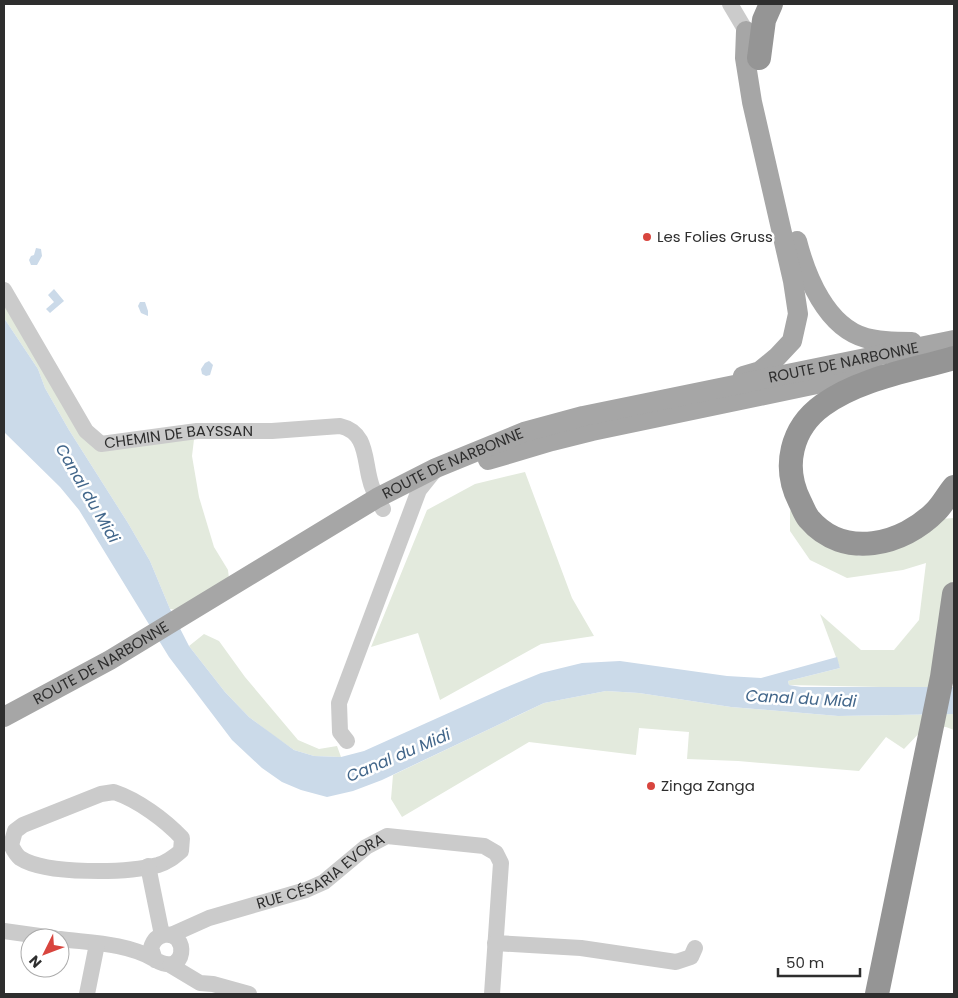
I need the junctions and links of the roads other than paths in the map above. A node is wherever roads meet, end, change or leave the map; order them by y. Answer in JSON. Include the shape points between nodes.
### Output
{"nodes":[{"id":1,"x":747,"y":11,"type":"edge"},
{"id":2,"x":759,"y":58,"type":"joint"},
{"id":3,"x":4,"y":290,"type":"edge"},
{"id":4,"x":954,"y":340,"type":"edge"},
{"id":5,"x":954,"y":356,"type":"edge"},
{"id":6,"x":638,"y":405,"type":"junction"},
{"id":7,"x":436,"y":468,"type":"junction"},
{"id":8,"x":954,"y":486,"type":"edge"},
{"id":9,"x":419,"y":490,"type":"junction"},
{"id":10,"x":380,"y":504,"type":"junction"},
{"id":11,"x":954,"y":594,"type":"edge"},
{"id":12,"x":954,"y":644,"type":"edge"},
{"id":13,"x":142,"y":647,"type":"junction"},
{"id":14,"x":949,"y":674,"type":"edge"},
{"id":15,"x":4,"y":717,"type":"edge"},
{"id":16,"x":4,"y":729,"type":"edge"},
{"id":17,"x":934,"y":736,"type":"junction"},
{"id":18,"x":347,"y":741,"type":"dead end"},
{"id":19,"x":148,"y":866,"type":"junction"},
{"id":20,"x":209,"y":918,"type":"junction"},
{"id":21,"x":4,"y":931,"type":"edge"},
{"id":22,"x":20,"y":933,"type":"edge"},
{"id":23,"x":163,"y":936,"type":"junction"},
{"id":24,"x":70,"y":940,"type":"edge"},
{"id":25,"x":97,"y":944,"type":"junction"},
{"id":26,"x":495,"y":944,"type":"junction"},
{"id":27,"x":116,"y":946,"type":"junction"},
{"id":28,"x":695,"y":948,"type":"dead end"},
{"id":29,"x":172,"y":958,"type":"junction"},
{"id":30,"x":87,"y":994,"type":"edge"},
{"id":31,"x":249,"y":994,"type":"edge"},
{"id":32,"x":492,"y":994,"type":"edge"},
{"id":33,"x":877,"y":994,"type":"edge"},
{"id":34,"x":884,"y":994,"type":"edge"}],
"edges":[{"from":1,"to":2,"type":"highway"},
{"from":1,"to":6,"type":"main road","via":[[745,58],[752,102],[798,314],[792,341],[760,370]]},
{"from":2,"to":4,"type":"main road","via":[[762,97],[800,253],[809,281],[821,302],[840,323],[865,338],[896,342]]},
{"from":3,"to":10,"type":"street","name":"CHEMIN DE BAYSSAN","via":[[86,431],[101,444],[198,431],[272,431],[340,426],[357,434],[362,443],[370,482]]},
{"from":4,"to":6,"type":"main road","name":"ROUTE DE NARBONNE"},
{"from":5,"to":8,"type":"highway","via":[[868,382],[822,406],[804,424],[794,446],[790,470],[796,494],[808,518],[827,534],[849,543],[870,544],[894,539],[920,525],[937,510]]},
{"from":5,"to":9,"type":"main road","name":"ROUTE DE NARBONNE","via":[[552,440],[469,467]]},
{"from":6,"to":7,"type":"main road","name":"ROUTE DE NARBONNE","via":[[524,432]]},
{"from":7,"to":9,"type":"street"},
{"from":7,"to":10,"type":"main road","name":"ROUTE DE NARBONNE"},
{"from":9,"to":10,"type":"main road","name":"ROUTE DE NARBONNE"},
{"from":9,"to":18,"type":"street","via":[[339,703],[340,732]]},
{"from":10,"to":13,"type":"main road","name":"ROUTE DE NARBONNE"},
{"from":11,"to":14,"type":"highway"},
{"from":12,"to":14,"type":"highway"},
{"from":13,"to":15,"type":"main road","name":"ROUTE DE NARBONNE"},
{"from":13,"to":16,"type":"main road","name":"ROUTE DE NARBONNE","via":[[61,701]]},
{"from":14,"to":17,"type":"highway"},
{"from":17,"to":33,"type":"highway"},
{"from":17,"to":34,"type":"highway"},
{"from":19,"to":19,"type":"street","via":[[172,859],[181,851],[182,838],[168,824],[126,796],[114,792],[101,794],[23,825],[16,831],[11,845],[18,857],[40,865],[90,872]]},
{"from":19,"to":23,"type":"street"},
{"from":20,"to":23,"type":"street","name":"RUE CÉSARIA EVORA"},
{"from":20,"to":26,"type":"street","name":"RUE CÉSARIA EVORA","via":[[324,882],[366,847],[387,836],[484,846],[496,853],[501,863]]},
{"from":20,"to":29,"type":"street","name":"RUE CÉSARIA EVORA"},
{"from":21,"to":22,"type":"street"},
{"from":23,"to":27,"type":"street","name":"RUE CÉSARIA EVORA"},
{"from":23,"to":29,"type":"street","via":[[179,941]]},
{"from":23,"to":29,"type":"street","via":[[151,948]]},
{"from":24,"to":25,"type":"street"},
{"from":25,"to":27,"type":"street"},
{"from":25,"to":30,"type":"street"},
{"from":26,"to":28,"type":"street","via":[[581,948],[676,962],[691,957]]},
{"from":26,"to":32,"type":"street","name":"RUE CÉSARIA EVORA"},
{"from":27,"to":29,"type":"street"},
{"from":29,"to":31,"type":"street","via":[[213,984]]}]}
